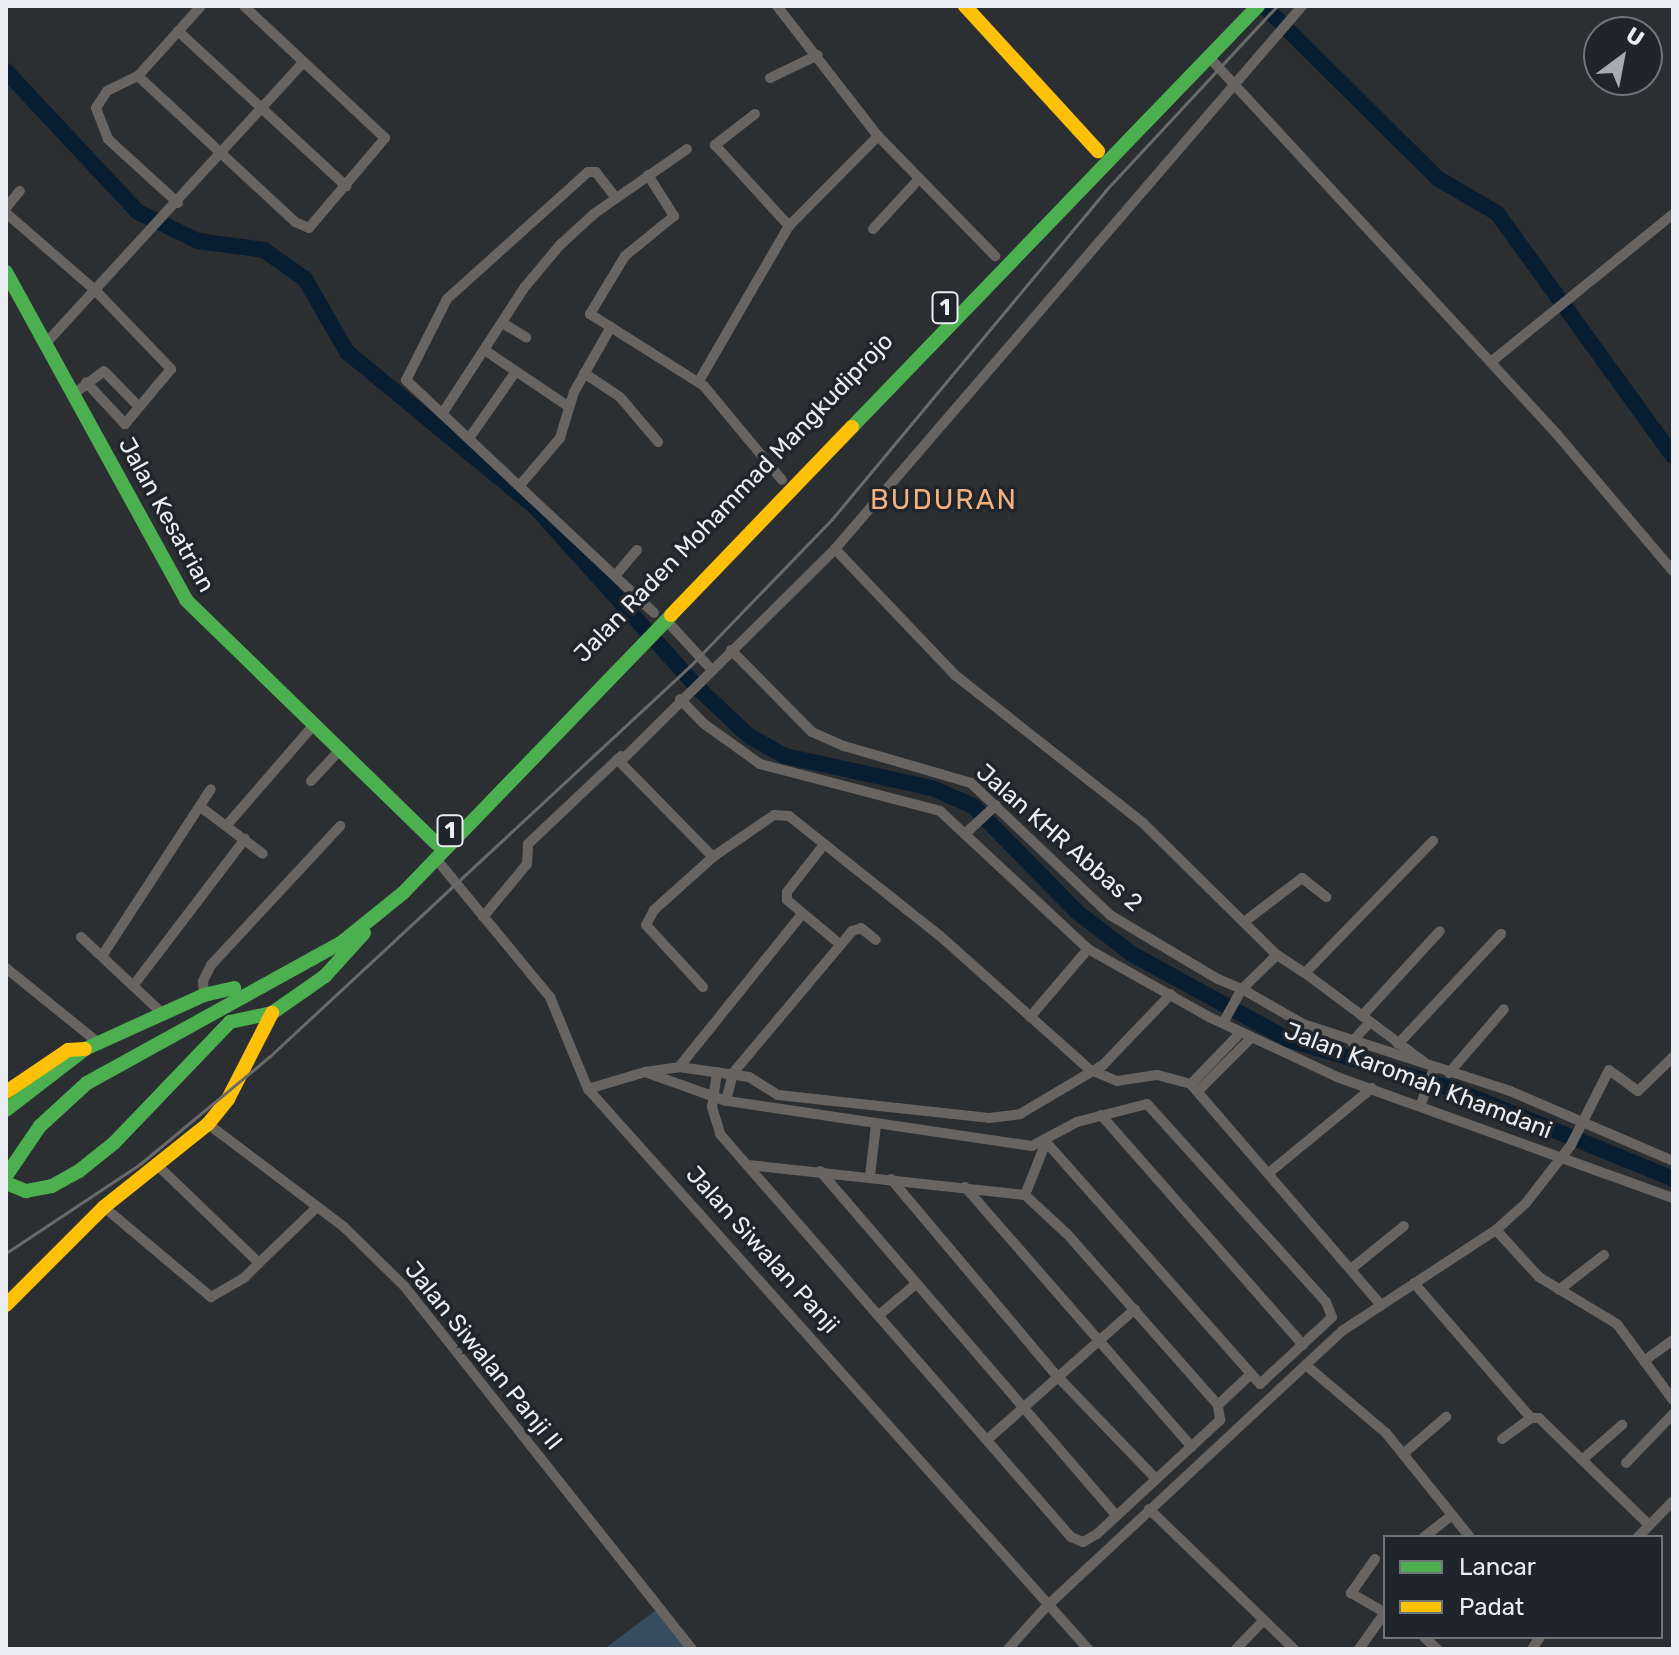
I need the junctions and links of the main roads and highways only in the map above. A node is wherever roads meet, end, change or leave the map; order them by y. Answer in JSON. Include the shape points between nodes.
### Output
{"nodes":[{"id":1,"x":965,"y":6,"type":"edge"},
{"id":2,"x":1250,"y":9,"type":"edge"},
{"id":3,"x":1098,"y":151,"type":"junction"},
{"id":4,"x":6,"y":272,"type":"edge"},
{"id":5,"x":846,"y":419,"type":"junction"},
{"id":6,"x":826,"y":440,"type":"junction"},
{"id":7,"x":658,"y":616,"type":"junction"},
{"id":8,"x":437,"y":852,"type":"junction"},
{"id":9,"x":382,"y":911,"type":"junction"},
{"id":10,"x":234,"y":988,"type":"junction"},
{"id":11,"x":272,"y":1013,"type":"junction"},
{"id":12,"x":146,"y":1042,"type":"junction"},
{"id":13,"x":85,"y":1049,"type":"junction"},
{"id":14,"x":6,"y":1092,"type":"edge"},
{"id":15,"x":6,"y":1110,"type":"edge"},
{"id":16,"x":6,"y":1153,"type":"edge"},
{"id":17,"x":6,"y":1176,"type":"edge"},
{"id":18,"x":6,"y":1183,"type":"edge"},
{"id":19,"x":6,"y":1305,"type":"edge"}],
"edges":[{"from":1,"to":3,"type":"main road"},
{"from":2,"to":3,"type":"main road","name":"Jalan Raden Mohammad Mangkudiprojo","number":"1"},
{"from":2,"to":5,"type":"main road","name":"Jalan Raden Mohammad Mangkudiprojo","number":"1"},
{"from":3,"to":5,"type":"main road","name":"Jalan Raden Mohammad Mangkudiprojo","number":"1"},
{"from":4,"to":8,"type":"main road","name":"Jalan Kesatrian","via":[[186,600]]},
{"from":5,"to":6,"type":"main road","name":"Jalan Raden Mohammad Mangkudiprojo","number":"1"},
{"from":6,"to":7,"type":"main road","name":"Jalan Raden Mohammad Mangkudiprojo","number":"1"},
{"from":6,"to":7,"type":"main road","name":"Jalan Raden Mohammad Mangkudiprojo","number":"1","via":[[782,480]]},
{"from":7,"to":8,"type":"main road","name":"Jalan Raden Mohammad Mangkudiprojo","number":"1"},
{"from":8,"to":9,"type":"main road","name":"Jalan Raden Mohammad Mangkudiprojo","number":"1"},
{"from":8,"to":10,"type":"main road","name":"Jalan Raden Mohammad Mangkudiprojo","number":"1","via":[[343,927]]},
{"from":9,"to":11,"type":"main road","name":"Jalan Raden Mohammad Mangkudiprojo","via":[[325,976]]},
{"from":9,"to":12,"type":"main road","name":"Jalan Raden Mohammad Mangkudiprojo","number":"1","via":[[341,943]]},
{"from":10,"to":12,"type":"main road","name":"Jalan Raden Mohammad Mangkudiprojo","number":"1"},
{"from":10,"to":13,"type":"main road","name":"Jalan Raden Mohammad Mangkudiprojo","via":[[204,995]]},
{"from":11,"to":18,"type":"main road","name":"Jalan Raden Mohammad Mangkudiprojo","via":[[230,1022],[114,1143],[79,1171],[52,1186],[26,1191]]},
{"from":11,"to":19,"type":"main road","name":"Jalan Raden Mohammad Mangkudiprojo","via":[[228,1099],[208,1124],[104,1207]]},
{"from":12,"to":16,"type":"main road","number":"1","via":[[54,1094]]},
{"from":12,"to":17,"type":"main road","number":"1","via":[[87,1083],[40,1126]]},
{"from":13,"to":14,"type":"main road","name":"Jalan Raden Mohammad Mangkudiprojo","via":[[68,1050]]},
{"from":13,"to":15,"type":"main road","name":"Jalan Raden Mohammad Mangkudiprojo"}]}
